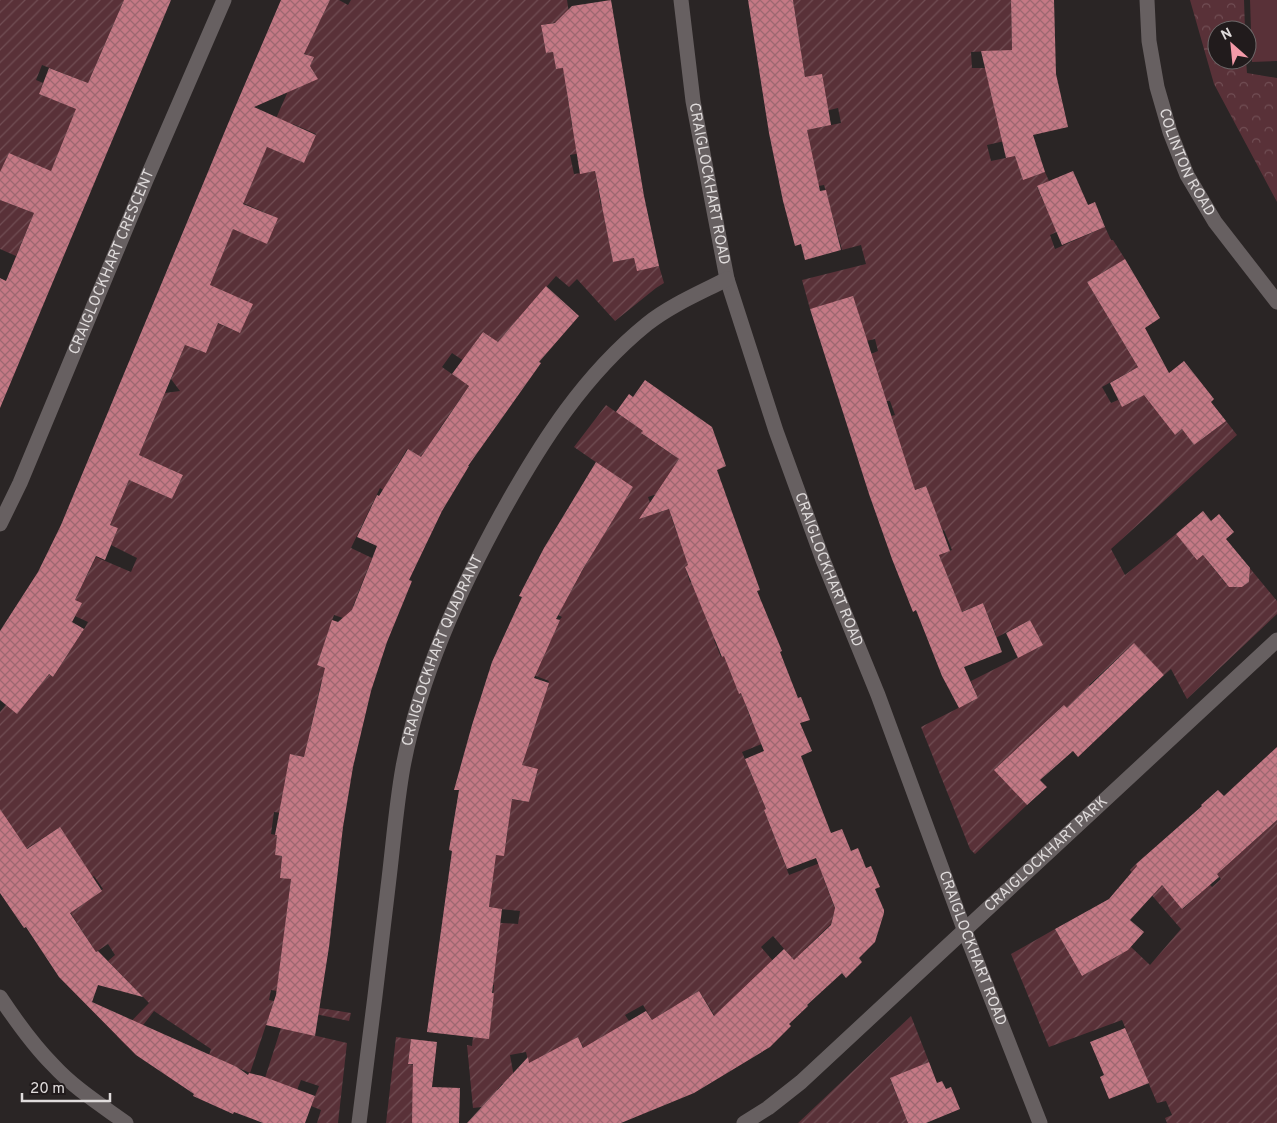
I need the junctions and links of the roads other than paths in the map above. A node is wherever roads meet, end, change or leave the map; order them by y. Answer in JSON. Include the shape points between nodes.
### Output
{"nodes":[{"id":1,"x":224,"y":0,"type":"edge"},
{"id":2,"x":681,"y":0,"type":"edge"},
{"id":3,"x":1147,"y":0,"type":"edge"},
{"id":4,"x":727,"y":279,"type":"junction"},
{"id":5,"x":1277,"y":302,"type":"edge"},
{"id":6,"x":0,"y":524,"type":"edge"},
{"id":7,"x":1277,"y":640,"type":"edge"},
{"id":8,"x":964,"y":930,"type":"junction"},
{"id":9,"x":0,"y":997,"type":"edge"},
{"id":10,"x":126,"y":1123,"type":"edge"},
{"id":11,"x":359,"y":1123,"type":"edge"},
{"id":12,"x":744,"y":1123,"type":"edge"},
{"id":13,"x":1040,"y":1123,"type":"edge"}],
"edges":[{"from":1,"to":6,"type":"street","name":"CRAIGLOCKHART CRESCENT","via":[[20,484]]},
{"from":2,"to":4,"type":"street","name":"CRAIGLOCKHART ROAD","via":[[693,100]]},
{"from":3,"to":5,"type":"street","name":"COLINTON ROAD","via":[[1149,41],[1157,87],[1187,175],[1215,222]]},
{"from":4,"to":8,"type":"street","name":"CRAIGLOCKHART ROAD","via":[[776,431]]},
{"from":4,"to":11,"type":"street","name":"CRAIGLOCKHART QUADRANT","via":[[649,322],[581,388],[523,475],[462,588],[424,686],[403,768]]},
{"from":7,"to":8,"type":"street","name":"CRAIGLOCKHART PARK"},
{"from":8,"to":12,"type":"street","name":"CRAIGLOCKHART PARK","via":[[801,1082]]},
{"from":8,"to":13,"type":"street","name":"CRAIGLOCKHART ROAD"},
{"from":9,"to":10,"type":"street","via":[[53,1066],[74,1086]]}]}
